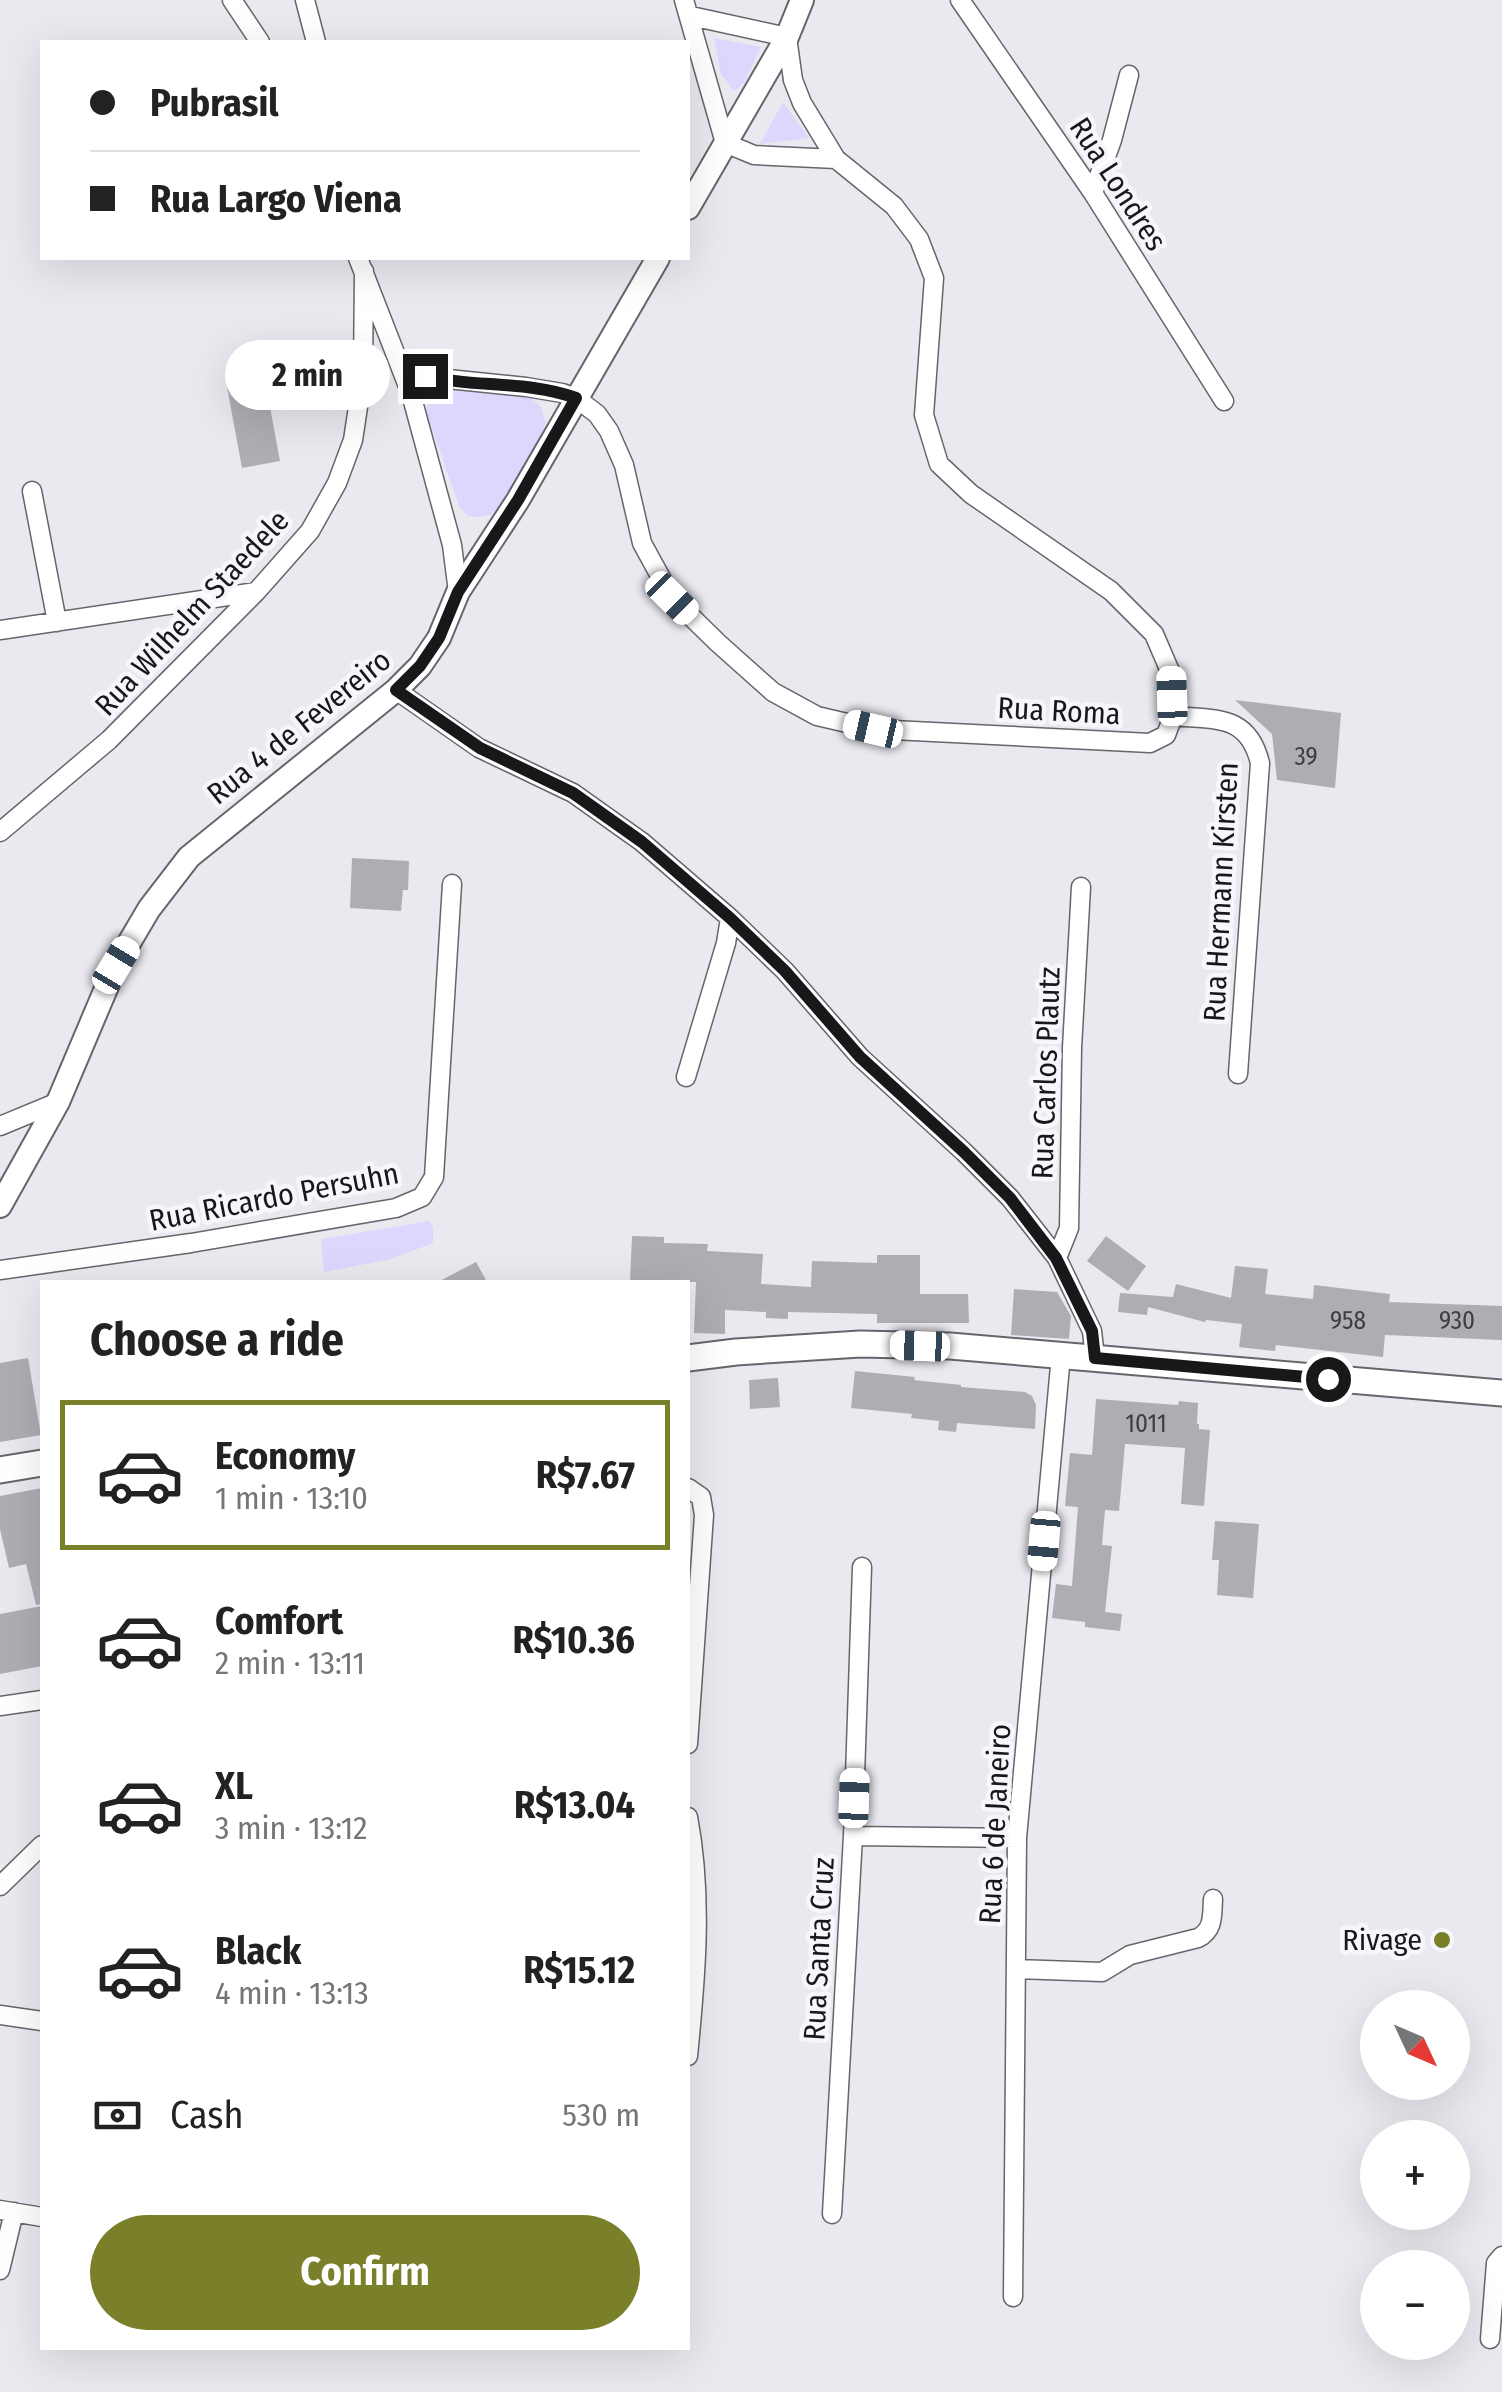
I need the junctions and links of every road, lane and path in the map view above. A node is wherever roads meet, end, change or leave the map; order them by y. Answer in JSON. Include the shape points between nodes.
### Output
{"nodes":[{"id":1,"x":232,"y":0,"type":"edge"},
{"id":2,"x":305,"y":0,"type":"edge"},
{"id":3,"x":802,"y":0,"type":"edge"},
{"id":4,"x":960,"y":0,"type":"edge"},
{"id":5,"x":687,"y":8,"type":"edge"},
{"id":6,"x":787,"y":37,"type":"junction"},
{"id":7,"x":259,"y":40,"type":"edge"},
{"id":8,"x":315,"y":40,"type":"edge"},
{"id":9,"x":1129,"y":76,"type":"dead end"},
{"id":10,"x":725,"y":143,"type":"junction"},
{"id":11,"x":836,"y":158,"type":"junction"},
{"id":12,"x":1093,"y":193,"type":"junction"},
{"id":13,"x":690,"y":204,"type":"edge"},
{"id":14,"x":657,"y":260,"type":"edge"},
{"id":15,"x":361,"y":264,"type":"edge"},
{"id":16,"x":401,"y":366,"type":"junction"},
{"id":17,"x":576,"y":398,"type":"junction"},
{"id":18,"x":1224,"y":402,"type":"dead end"},
{"id":19,"x":32,"y":492,"type":"dead end"},
{"id":20,"x":256,"y":592,"type":"junction"},
{"id":21,"x":458,"y":592,"type":"junction"},
{"id":22,"x":56,"y":622,"type":"junction"},
{"id":23,"x":0,"y":630,"type":"edge"},
{"id":24,"x":396,"y":690,"type":"junction"},
{"id":25,"x":1173,"y":716,"type":"junction"},
{"id":26,"x":0,"y":832,"type":"edge"},
{"id":27,"x":452,"y":884,"type":"dead end"},
{"id":28,"x":1081,"y":887,"type":"dead end"},
{"id":29,"x":730,"y":918,"type":"junction"},
{"id":30,"x":1238,"y":1074,"type":"dead end"},
{"id":31,"x":686,"y":1077,"type":"dead end"},
{"id":32,"x":58,"y":1102,"type":"junction"},
{"id":33,"x":0,"y":1126,"type":"edge"},
{"id":34,"x":0,"y":1206,"type":"edge"},
{"id":35,"x":1056,"y":1258,"type":"junction"},
{"id":36,"x":0,"y":1270,"type":"edge"},
{"id":37,"x":1061,"y":1355,"type":"junction"},
{"id":38,"x":690,"y":1358,"type":"edge"},
{"id":39,"x":1095,"y":1358,"type":"junction"},
{"id":40,"x":1502,"y":1393,"type":"edge"},
{"id":41,"x":40,"y":1464,"type":"edge"},
{"id":42,"x":0,"y":1470,"type":"edge"},
{"id":43,"x":690,"y":1489,"type":"edge"},
{"id":44,"x":862,"y":1567,"type":"dead end"},
{"id":45,"x":40,"y":1700,"type":"edge"},
{"id":46,"x":0,"y":1706,"type":"edge"},
{"id":47,"x":690,"y":1715,"type":"edge"},
{"id":48,"x":690,"y":1828,"type":"edge"},
{"id":49,"x":853,"y":1836,"type":"junction"},
{"id":50,"x":1017,"y":1838,"type":"junction"},
{"id":51,"x":40,"y":1847,"type":"edge"},
{"id":52,"x":0,"y":1886,"type":"edge"},
{"id":53,"x":1213,"y":1899,"type":"dead end"},
{"id":54,"x":1016,"y":1969,"type":"junction"},
{"id":55,"x":0,"y":2014,"type":"edge"},
{"id":56,"x":690,"y":2020,"type":"edge"},
{"id":57,"x":40,"y":2021,"type":"edge"},
{"id":58,"x":7,"y":2211,"type":"edge"},
{"id":59,"x":832,"y":2214,"type":"dead end"},
{"id":60,"x":40,"y":2217,"type":"edge"},
{"id":61,"x":1502,"y":2256,"type":"edge"},
{"id":62,"x":0,"y":2270,"type":"edge"},
{"id":63,"x":1012,"y":2297,"type":"dead end"},
{"id":64,"x":1490,"y":2339,"type":"dead end"}],
"edges":[{"from":1,"to":7,"type":"street"},
{"from":2,"to":8,"type":"street"},
{"from":3,"to":6,"type":"street"},
{"from":4,"to":12,"type":"street","name":"Rua Londres"},
{"from":5,"to":6,"type":"street"},
{"from":5,"to":10,"type":"street"},
{"from":6,"to":10,"type":"street"},
{"from":6,"to":11,"type":"street","via":[[802,103]]},
{"from":9,"to":12,"type":"street"},
{"from":10,"to":11,"type":"street","via":[[754,154]]},
{"from":10,"to":13,"type":"street"},
{"from":11,"to":25,"type":"street","via":[[894,206],[920,240],[934,278],[924,415],[939,464],[971,494],[1111,591],[1154,634],[1172,676]]},
{"from":12,"to":18,"type":"street","name":"Rua Londres"},
{"from":14,"to":17,"type":"street"},
{"from":15,"to":16,"type":"street","name":"Rua 4 de Fevereiro"},
{"from":15,"to":20,"type":"street","name":"Rua Wilhelm Staedele","via":[[363,374],[353,440],[310,531]]},
{"from":16,"to":17,"type":"street","via":[[438,378]]},
{"from":16,"to":21,"type":"street","name":"Rua 4 de Fevereiro","via":[[452,544]]},
{"from":17,"to":21,"type":"street"},
{"from":17,"to":25,"type":"street","name":"Rua Roma","via":[[597,414],[624,464],[642,542],[672,598],[773,692],[818,716],[873,729],[1150,743],[1166,734]]},
{"from":19,"to":22,"type":"street"},
{"from":20,"to":22,"type":"street"},
{"from":20,"to":26,"type":"street","name":"Rua Wilhelm Staedele","via":[[109,740]]},
{"from":21,"to":24,"type":"street","name":"Rua 4 de Fevereiro","via":[[439,638]]},
{"from":22,"to":23,"type":"street"},
{"from":24,"to":29,"type":"street","via":[[480,748],[573,793]]},
{"from":24,"to":32,"type":"street","name":"Rua 4 de Fevereiro","via":[[189,858],[116,965]]},
{"from":25,"to":30,"type":"street","name":"Rua Hermann Kirsten","via":[[1235,725],[1256,744],[1260,763]]},
{"from":27,"to":36,"type":"street","name":"Rua Ricardo Persuhn","via":[[434,1177],[422,1197],[320,1222]]},
{"from":28,"to":35,"type":"street","name":"Rua Carlos Plautz","via":[[1069,1228]]},
{"from":29,"to":31,"type":"street"},
{"from":29,"to":35,"type":"street","via":[[860,1057],[1010,1198]]},
{"from":32,"to":33,"type":"street"},
{"from":32,"to":34,"type":"street","name":"Rua 4 de Fevereiro"},
{"from":35,"to":39,"type":"street","via":[[1092,1331]]},
{"from":37,"to":38,"type":"main road","via":[[860,1344]]},
{"from":37,"to":39,"type":"main road"},
{"from":37,"to":50,"type":"street","name":"Rua 6 de Janeiro"},
{"from":39,"to":40,"type":"main road"},
{"from":41,"to":42,"type":"main road"},
{"from":43,"to":47,"type":"street","via":[[701,1496],[704,1515]]},
{"from":44,"to":49,"type":"street","name":"Rua Santa Cruz"},
{"from":45,"to":46,"type":"street"},
{"from":48,"to":56,"type":"street","via":[[697,1896]]},
{"from":49,"to":50,"type":"street"},
{"from":49,"to":59,"type":"street","name":"Rua Santa Cruz"},
{"from":50,"to":54,"type":"street","name":"Rua 6 de Janeiro"},
{"from":51,"to":52,"type":"street"},
{"from":53,"to":54,"type":"street","via":[[1212,1924],[1198,1938],[1130,1955],[1102,1972]]},
{"from":54,"to":63,"type":"street","name":"Rua 6 de Janeiro"},
{"from":55,"to":57,"type":"street"},
{"from":58,"to":60,"type":"street"},
{"from":58,"to":62,"type":"street"},
{"from":61,"to":64,"type":"street"}]}
